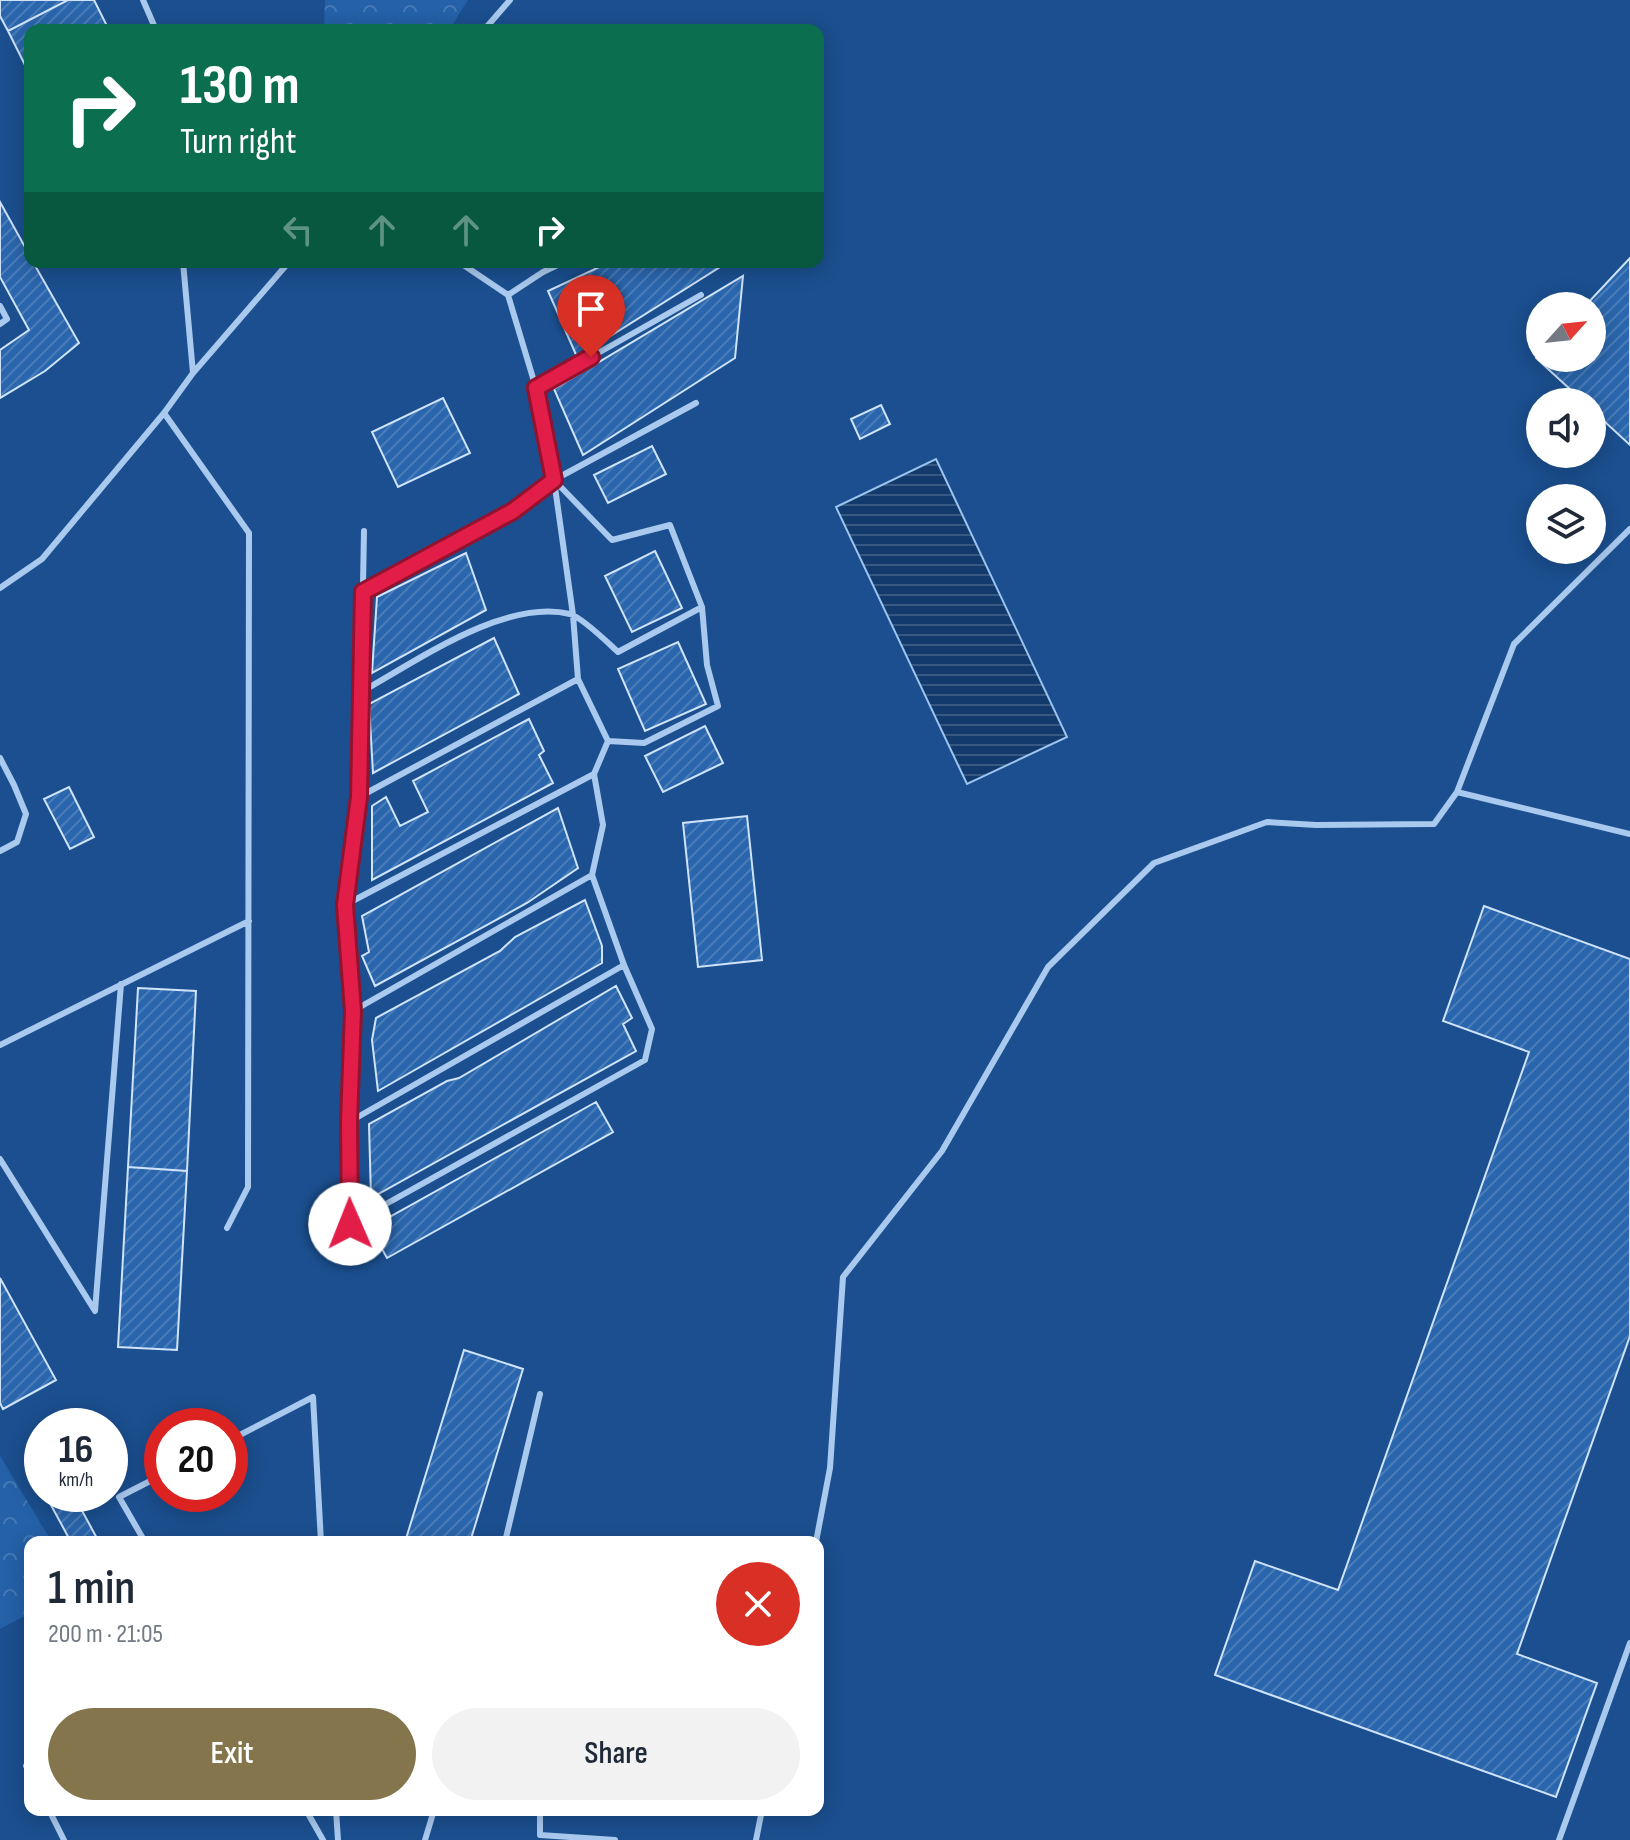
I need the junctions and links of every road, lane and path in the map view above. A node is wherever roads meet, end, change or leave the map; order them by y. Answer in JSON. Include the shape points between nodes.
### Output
{"nodes":[{"id":1,"x":143,"y":0,"type":"edge"},
{"id":2,"x":510,"y":0,"type":"edge"},
{"id":3,"x":153,"y":24,"type":"edge"},
{"id":4,"x":489,"y":24,"type":"edge"},
{"id":5,"x":184,"y":268,"type":"edge"},
{"id":6,"x":284,"y":268,"type":"edge"},
{"id":7,"x":468,"y":268,"type":"edge"},
{"id":8,"x":551,"y":268,"type":"edge"},
{"id":9,"x":508,"y":295,"type":"junction"},
{"id":10,"x":701,"y":295,"type":"dead end"},
{"id":11,"x":0,"y":306,"type":"edge"},
{"id":12,"x":0,"y":324,"type":"edge"},
{"id":13,"x":193,"y":373,"type":"junction"},
{"id":14,"x":536,"y":388,"type":"junction"},
{"id":15,"x":696,"y":403,"type":"dead end"},
{"id":16,"x":164,"y":413,"type":"junction"},
{"id":17,"x":554,"y":480,"type":"junction"},
{"id":18,"x":1630,"y":529,"type":"edge"},
{"id":19,"x":364,"y":531,"type":"dead end"},
{"id":20,"x":0,"y":588,"type":"edge"},
{"id":21,"x":363,"y":592,"type":"junction"},
{"id":22,"x":702,"y":607,"type":"junction"},
{"id":23,"x":573,"y":615,"type":"junction"},
{"id":24,"x":578,"y":679,"type":"junction"},
{"id":25,"x":361,"y":692,"type":"junction"},
{"id":26,"x":608,"y":741,"type":"junction"},
{"id":27,"x":0,"y":758,"type":"edge"},
{"id":28,"x":594,"y":774,"type":"junction"},
{"id":29,"x":1457,"y":792,"type":"junction"},
{"id":30,"x":359,"y":797,"type":"junction"},
{"id":31,"x":1630,"y":834,"type":"edge"},
{"id":32,"x":0,"y":851,"type":"edge"},
{"id":33,"x":592,"y":875,"type":"junction"},
{"id":34,"x":345,"y":905,"type":"junction"},
{"id":35,"x":249,"y":921,"type":"junction"},
{"id":36,"x":624,"y":965,"type":"junction"},
{"id":37,"x":121,"y":984,"type":"junction"},
{"id":38,"x":353,"y":1011,"type":"junction"},
{"id":39,"x":0,"y":1045,"type":"edge"},
{"id":40,"x":349,"y":1122,"type":"junction"},
{"id":41,"x":0,"y":1159,"type":"edge"},
{"id":42,"x":227,"y":1228,"type":"dead end"},
{"id":43,"x":540,"y":1394,"type":"dead end"},
{"id":44,"x":248,"y":1431,"type":"edge"},
{"id":45,"x":144,"y":1484,"type":"edge"},
{"id":46,"x":142,"y":1536,"type":"edge"},
{"id":47,"x":321,"y":1536,"type":"edge"},
{"id":48,"x":506,"y":1536,"type":"edge"},
{"id":49,"x":817,"y":1536,"type":"edge"},
{"id":50,"x":1630,"y":1643,"type":"edge"},
{"id":51,"x":52,"y":1816,"type":"edge"},
{"id":52,"x":309,"y":1816,"type":"edge"},
{"id":53,"x":336,"y":1816,"type":"edge"},
{"id":54,"x":432,"y":1816,"type":"edge"},
{"id":55,"x":540,"y":1816,"type":"edge"},
{"id":56,"x":761,"y":1816,"type":"edge"},
{"id":57,"x":539,"y":1837,"type":"edge"},
{"id":58,"x":64,"y":1840,"type":"edge"},
{"id":59,"x":323,"y":1840,"type":"edge"},
{"id":60,"x":338,"y":1840,"type":"edge"},
{"id":61,"x":425,"y":1840,"type":"edge"},
{"id":62,"x":615,"y":1840,"type":"edge"},
{"id":63,"x":756,"y":1840,"type":"edge"},
{"id":64,"x":1559,"y":1840,"type":"edge"}],
"edges":[{"from":1,"to":3,"type":"lane"},
{"from":2,"to":4,"type":"lane"},
{"from":5,"to":13,"type":"lane"},
{"from":6,"to":13,"type":"lane"},
{"from":7,"to":9,"type":"lane"},
{"from":8,"to":9,"type":"lane"},
{"from":9,"to":14,"type":"lane"},
{"from":10,"to":14,"type":"lane"},
{"from":11,"to":12,"type":"lane","via":[[7,319]]},
{"from":13,"to":16,"type":"lane"},
{"from":14,"to":17,"type":"lane"},
{"from":15,"to":17,"type":"lane"},
{"from":16,"to":20,"type":"lane","via":[[42,559]]},
{"from":16,"to":35,"type":"lane","via":[[249,533]]},
{"from":17,"to":21,"type":"lane","via":[[513,511]]},
{"from":17,"to":22,"type":"lane","via":[[612,540],[670,525]]},
{"from":17,"to":23,"type":"lane"},
{"from":18,"to":29,"type":"lane","via":[[1514,644]]},
{"from":19,"to":21,"type":"lane"},
{"from":21,"to":25,"type":"lane"},
{"from":22,"to":23,"type":"lane","via":[[618,652]]},
{"from":22,"to":26,"type":"lane","via":[[707,665],[718,706],[644,743]]},
{"from":23,"to":24,"type":"lane"},
{"from":23,"to":25,"type":"lane","via":[[531,611],[489,622]]},
{"from":24,"to":26,"type":"lane"},
{"from":24,"to":30,"type":"lane"},
{"from":25,"to":30,"type":"lane"},
{"from":26,"to":28,"type":"lane"},
{"from":27,"to":32,"type":"lane","via":[[26,814],[17,842]]},
{"from":28,"to":33,"type":"lane","via":[[603,825]]},
{"from":28,"to":34,"type":"lane"},
{"from":29,"to":31,"type":"lane"},
{"from":29,"to":49,"type":"lane","via":[[1434,824],[1267,822],[1154,863],[1048,967],[942,1151],[843,1277],[830,1468]]},
{"from":30,"to":34,"type":"lane"},
{"from":33,"to":36,"type":"lane"},
{"from":33,"to":38,"type":"lane"},
{"from":34,"to":38,"type":"lane"},
{"from":35,"to":37,"type":"lane"},
{"from":35,"to":42,"type":"lane","via":[[248,1187]]},
{"from":36,"to":40,"type":"lane"},
{"from":36,"to":40,"type":"lane","via":[[652,1029],[645,1060],[350,1224]]},
{"from":37,"to":39,"type":"lane"},
{"from":37,"to":41,"type":"lane","via":[[95,1311]]},
{"from":38,"to":40,"type":"lane"},
{"from":43,"to":48,"type":"lane"},
{"from":44,"to":47,"type":"lane","via":[[313,1397]]},
{"from":45,"to":46,"type":"lane","via":[[119,1497]]},
{"from":50,"to":64,"type":"lane"},
{"from":51,"to":58,"type":"lane"},
{"from":52,"to":59,"type":"lane"},
{"from":53,"to":60,"type":"lane"},
{"from":54,"to":61,"type":"lane"},
{"from":55,"to":57,"type":"lane"},
{"from":56,"to":63,"type":"lane"},
{"from":57,"to":62,"type":"lane"}]}
